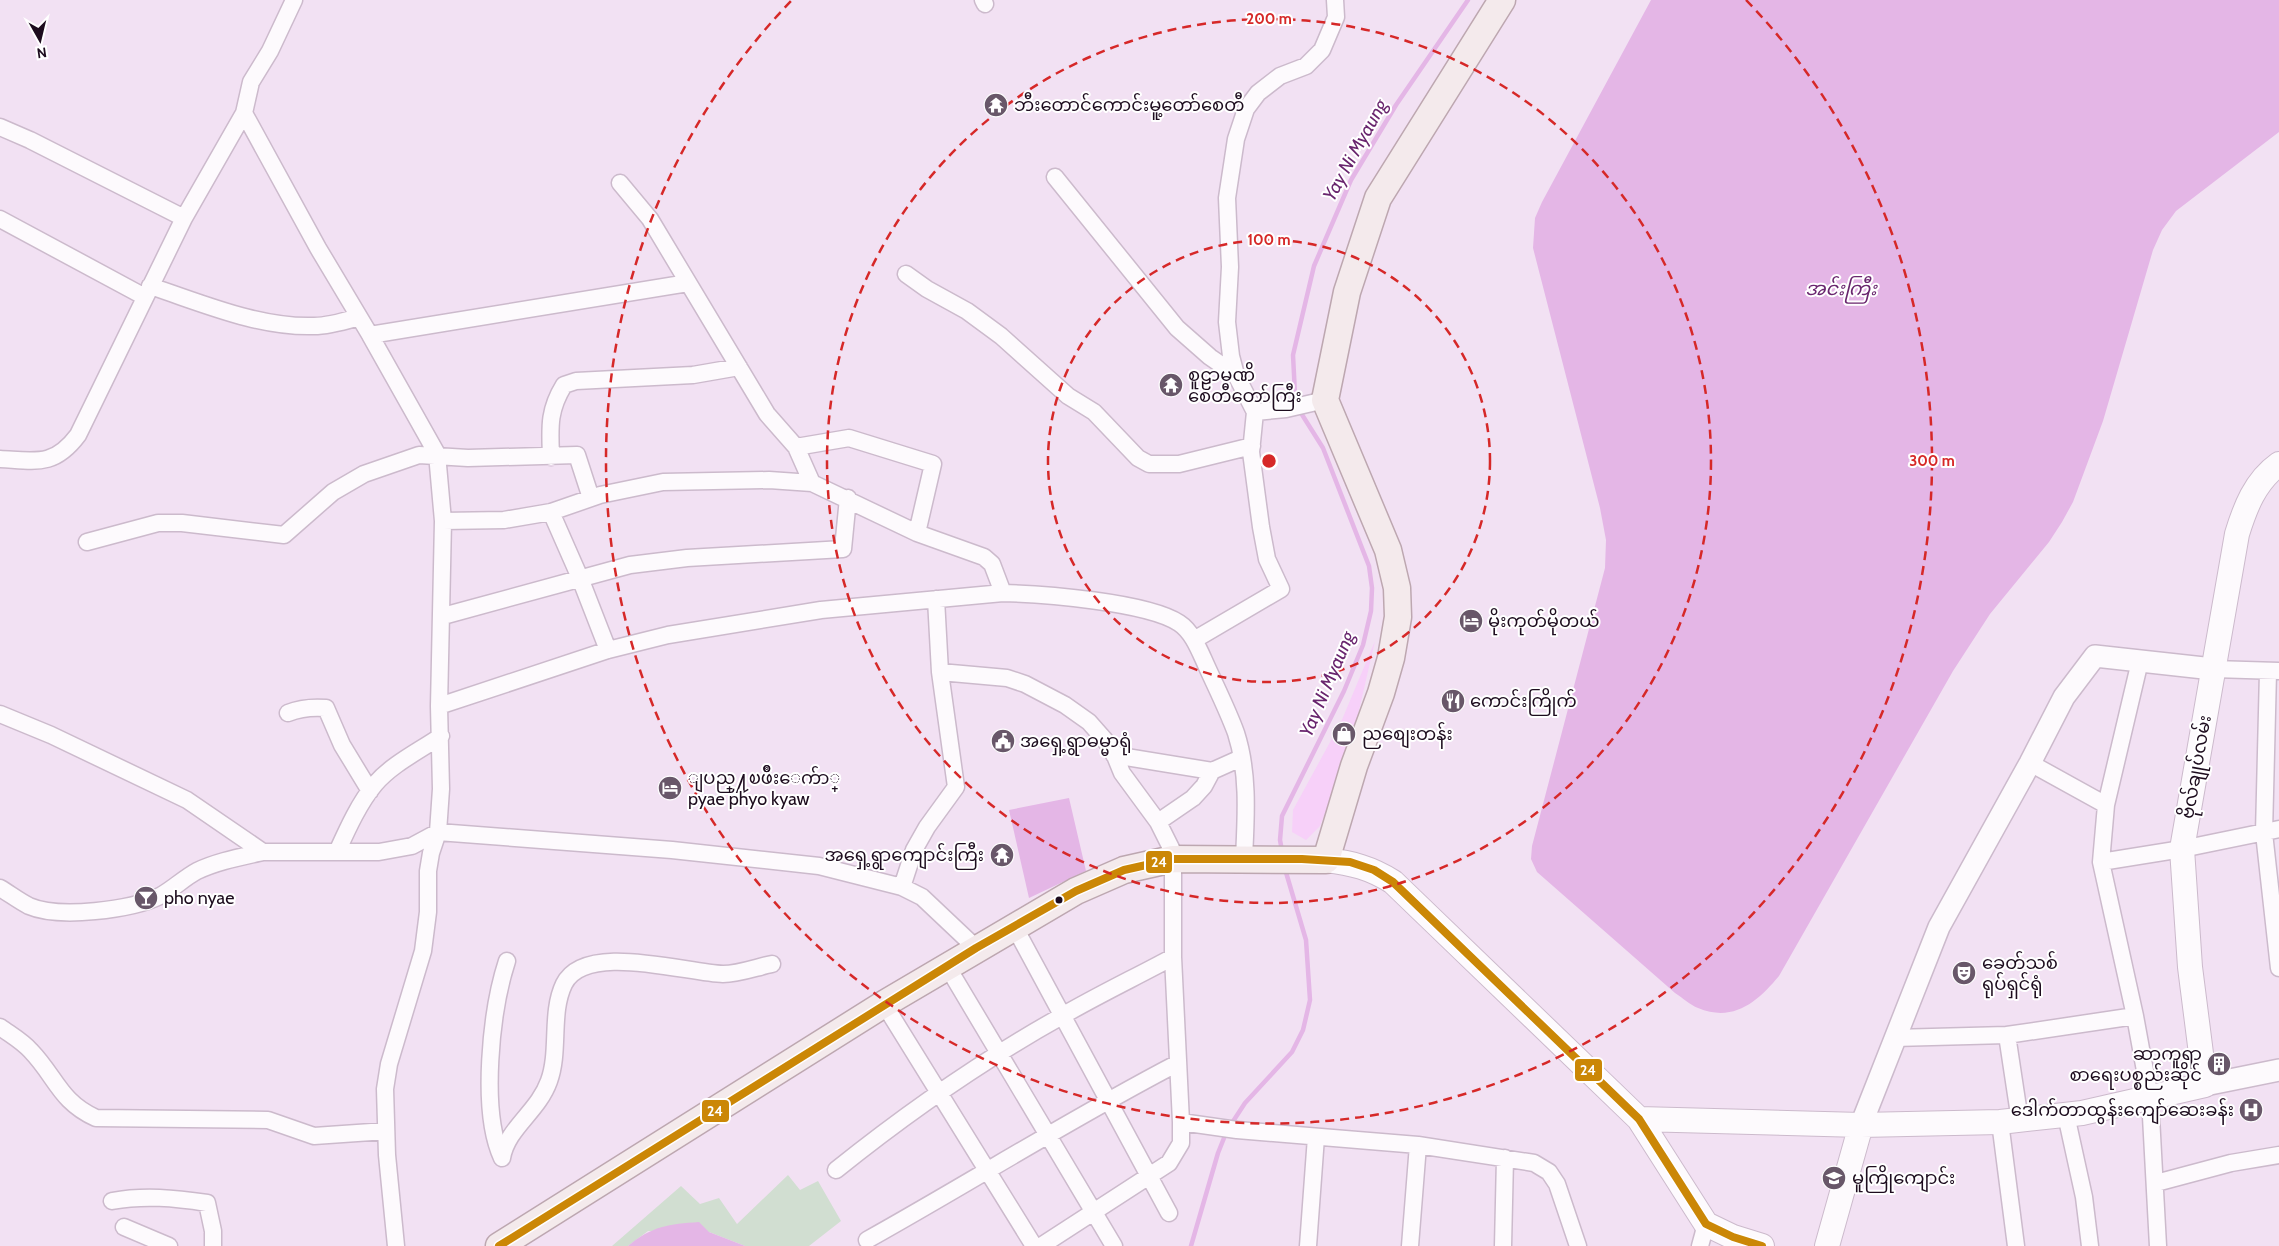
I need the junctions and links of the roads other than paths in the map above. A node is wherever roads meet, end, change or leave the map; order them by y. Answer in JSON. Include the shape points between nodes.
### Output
{"nodes":[{"id":1,"x":294,"y":0,"type":"edge"},
{"id":2,"x":1335,"y":0,"type":"edge"},
{"id":3,"x":1502,"y":0,"type":"edge"},
{"id":4,"x":244,"y":113,"type":"junction"},
{"id":5,"x":0,"y":127,"type":"edge"},
{"id":6,"x":1055,"y":177,"type":"dead end"},
{"id":7,"x":620,"y":183,"type":"dead end"},
{"id":8,"x":184,"y":218,"type":"junction"},
{"id":9,"x":0,"y":219,"type":"edge"},
{"id":10,"x":906,"y":274,"type":"dead end"},
{"id":11,"x":688,"y":283,"type":"junction"},
{"id":12,"x":147,"y":292,"type":"junction"},
{"id":13,"x":359,"y":317,"type":"junction"},
{"id":14,"x":370,"y":335,"type":"junction"},
{"id":15,"x":739,"y":366,"type":"junction"},
{"id":16,"x":1236,"y":375,"type":"junction"},
{"id":17,"x":1315,"y":403,"type":"junction"},
{"id":18,"x":1255,"y":412,"type":"junction"},
{"id":19,"x":1252,"y":446,"type":"junction"},
{"id":20,"x":796,"y":447,"type":"junction"},
{"id":21,"x":436,"y":454,"type":"junction"},
{"id":22,"x":551,"y":457,"type":"junction"},
{"id":23,"x":0,"y":459,"type":"edge"},
{"id":24,"x":2279,"y":464,"type":"edge"},
{"id":25,"x":812,"y":483,"type":"junction"},
{"id":26,"x":591,"y":498,"type":"junction"},
{"id":27,"x":848,"y":498,"type":"junction"},
{"id":28,"x":551,"y":512,"type":"junction"},
{"id":29,"x":443,"y":521,"type":"junction"},
{"id":30,"x":917,"y":533,"type":"junction"},
{"id":31,"x":87,"y":542,"type":"dead end"},
{"id":32,"x":580,"y":578,"type":"junction"},
{"id":33,"x":1003,"y":593,"type":"junction"},
{"id":34,"x":936,"y":599,"type":"junction"},
{"id":35,"x":442,"y":616,"type":"junction"},
{"id":36,"x":1194,"y":640,"type":"junction"},
{"id":37,"x":608,"y":650,"type":"junction"},
{"id":38,"x":2140,"y":661,"type":"junction"},
{"id":39,"x":2213,"y":669,"type":"junction"},
{"id":40,"x":940,"y":672,"type":"junction"},
{"id":41,"x":2274,"y":672,"type":"edge"},
{"id":42,"x":439,"y":706,"type":"junction"},
{"id":43,"x":0,"y":714,"type":"edge"},
{"id":44,"x":288,"y":714,"type":"dead end"},
{"id":45,"x":441,"y":736,"type":"junction"},
{"id":46,"x":1114,"y":755,"type":"junction"},
{"id":47,"x":1241,"y":758,"type":"junction"},
{"id":48,"x":2030,"y":763,"type":"junction"},
{"id":49,"x":1212,"y":771,"type":"junction"},
{"id":50,"x":370,"y":791,"type":"junction"},
{"id":51,"x":2106,"y":805,"type":"junction"},
{"id":52,"x":1158,"y":822,"type":"junction"},
{"id":53,"x":2272,"y":831,"type":"edge"},
{"id":54,"x":438,"y":832,"type":"junction"},
{"id":55,"x":2182,"y":849,"type":"junction"},
{"id":56,"x":263,"y":852,"type":"junction"},
{"id":57,"x":337,"y":852,"type":"junction"},
{"id":58,"x":1172,"y":859,"type":"junction"},
{"id":59,"x":1253,"y":859,"type":"junction"},
{"id":60,"x":1314,"y":860,"type":"junction"},
{"id":61,"x":2101,"y":862,"type":"junction"},
{"id":62,"x":902,"y":887,"type":"junction"},
{"id":63,"x":0,"y":888,"type":"edge"},
{"id":64,"x":1014,"y":926,"type":"junction"},
{"id":65,"x":976,"y":948,"type":"junction"},
{"id":66,"x":1173,"y":957,"type":"junction"},
{"id":67,"x":507,"y":961,"type":"dead end"},
{"id":68,"x":772,"y":964,"type":"dead end"},
{"id":69,"x":947,"y":966,"type":"junction"},
{"id":70,"x":2279,"y":968,"type":"edge"},
{"id":71,"x":884,"y":1004,"type":"junction"},
{"id":72,"x":1061,"y":1016,"type":"junction"},
{"id":73,"x":2135,"y":1016,"type":"junction"},
{"id":74,"x":0,"y":1027,"type":"edge"},
{"id":75,"x":2007,"y":1036,"type":"junction"},
{"id":76,"x":1894,"y":1038,"type":"junction"},
{"id":77,"x":1000,"y":1053,"type":"junction"},
{"id":78,"x":1178,"y":1063,"type":"junction"},
{"id":79,"x":2279,"y":1070,"type":"edge"},
{"id":80,"x":2205,"y":1085,"type":"junction"},
{"id":81,"x":939,"y":1093,"type":"junction"},
{"id":82,"x":2150,"y":1098,"type":"junction"},
{"id":83,"x":1107,"y":1100,"type":"junction"},
{"id":84,"x":2066,"y":1115,"type":"junction"},
{"id":85,"x":1639,"y":1119,"type":"junction"},
{"id":86,"x":2010,"y":1121,"type":"junction"},
{"id":87,"x":1182,"y":1122,"type":"junction"},
{"id":88,"x":1861,"y":1125,"type":"junction"},
{"id":89,"x":386,"y":1131,"type":"junction"},
{"id":90,"x":1047,"y":1136,"type":"junction"},
{"id":91,"x":1316,"y":1137,"type":"junction"},
{"id":92,"x":1418,"y":1145,"type":"junction"},
{"id":93,"x":2279,"y":1155,"type":"edge"},
{"id":94,"x":1505,"y":1158,"type":"junction"},
{"id":95,"x":836,"y":1170,"type":"dead end"},
{"id":96,"x":987,"y":1172,"type":"junction"},
{"id":97,"x":1149,"y":1175,"type":"junction"},
{"id":98,"x":2156,"y":1182,"type":"junction"},
{"id":99,"x":112,"y":1202,"type":"dead end"},
{"id":100,"x":1093,"y":1212,"type":"junction"},
{"id":101,"x":1169,"y":1213,"type":"dead end"},
{"id":102,"x":124,"y":1227,"type":"dead end"},
{"id":103,"x":1703,"y":1235,"type":"edge"},
{"id":104,"x":867,"y":1240,"type":"dead end"},
{"id":105,"x":169,"y":1246,"type":"edge"},
{"id":106,"x":213,"y":1246,"type":"edge"},
{"id":107,"x":396,"y":1246,"type":"edge"},
{"id":108,"x":499,"y":1246,"type":"edge"},
{"id":109,"x":1034,"y":1246,"type":"edge"},
{"id":110,"x":1041,"y":1246,"type":"edge"},
{"id":111,"x":1114,"y":1246,"type":"edge"},
{"id":112,"x":1308,"y":1246,"type":"edge"},
{"id":113,"x":1410,"y":1246,"type":"edge"},
{"id":114,"x":1503,"y":1246,"type":"edge"},
{"id":115,"x":1578,"y":1246,"type":"edge"},
{"id":116,"x":1762,"y":1246,"type":"edge"},
{"id":117,"x":1827,"y":1246,"type":"edge"},
{"id":118,"x":2016,"y":1246,"type":"edge"},
{"id":119,"x":2090,"y":1246,"type":"edge"},
{"id":120,"x":2158,"y":1246,"type":"edge"}],
"edges":[{"from":1,"to":4,"type":"street","via":[[251,82]]},
{"from":2,"to":16,"type":"street","via":[[1336,17],[1322,50],[1306,66],[1280,76],[1258,94],[1246,110],[1236,139],[1227,198],[1230,267],[1227,322]]},
{"from":3,"to":17,"type":"main road","via":[[1378,198]]},
{"from":4,"to":8,"type":"street"},
{"from":4,"to":13,"type":"street"},
{"from":5,"to":8,"type":"street"},
{"from":6,"to":16,"type":"street","via":[[1177,328]]},
{"from":7,"to":11,"type":"street","via":[[650,219]]},
{"from":8,"to":12,"type":"street"},
{"from":9,"to":12,"type":"street"},
{"from":10,"to":19,"type":"street","via":[[1001,336],[1068,396],[1094,412],[1138,458],[1148,464],[1179,464]]},
{"from":11,"to":14,"type":"street"},
{"from":11,"to":15,"type":"street"},
{"from":12,"to":13,"type":"street","via":[[299,326],[317,326]]},
{"from":12,"to":23,"type":"street","via":[[78,435],[67,450],[47,460]]},
{"from":13,"to":14,"type":"street"},
{"from":14,"to":21,"type":"street"},
{"from":15,"to":20,"type":"street","via":[[767,414]]},
{"from":15,"to":22,"type":"street","via":[[694,375],[576,381],[564,385],[550,420]]},
{"from":16,"to":18,"type":"street"},
{"from":17,"to":18,"type":"street"},
{"from":17,"to":60,"type":"main road","via":[[1388,550],[1398,604],[1384,685]]},
{"from":18,"to":19,"type":"street"},
{"from":19,"to":36,"type":"street","via":[[1265,551],[1281,589]]},
{"from":20,"to":25,"type":"street"},
{"from":20,"to":30,"type":"street","via":[[849,438],[933,464]]},
{"from":21,"to":22,"type":"street","via":[[468,458]]},
{"from":21,"to":29,"type":"street"},
{"from":21,"to":31,"type":"street","via":[[419,455],[364,474],[333,492],[284,535],[158,523]]},
{"from":22,"to":26,"type":"street","via":[[577,455]]},
{"from":24,"to":39,"type":"main road","name":"ဗိုလ်‌ချုပ်‌လမ်း","via":[[2257,487],[2245,508],[2237,534]]},
{"from":25,"to":26,"type":"street","via":[[769,480],[663,482]]},
{"from":25,"to":27,"type":"street"},
{"from":26,"to":28,"type":"street"},
{"from":27,"to":30,"type":"street"},
{"from":27,"to":32,"type":"street","via":[[843,549],[687,558],[630,565]]},
{"from":28,"to":29,"type":"street","via":[[504,520]]},
{"from":28,"to":32,"type":"street"},
{"from":29,"to":35,"type":"street"},
{"from":30,"to":33,"type":"street","via":[[984,557],[992,564]]},
{"from":32,"to":35,"type":"street"},
{"from":32,"to":37,"type":"street"},
{"from":33,"to":34,"type":"street"},
{"from":33,"to":36,"type":"street","via":[[1125,606],[1175,620]]},
{"from":34,"to":37,"type":"street","via":[[821,610],[668,635]]},
{"from":34,"to":40,"type":"street"},
{"from":35,"to":42,"type":"street"},
{"from":36,"to":47,"type":"street","via":[[1236,733]]},
{"from":37,"to":42,"type":"street"},
{"from":38,"to":39,"type":"street"},
{"from":38,"to":48,"type":"street","via":[[2095,656],[2064,697]]},
{"from":38,"to":51,"type":"street"},
{"from":39,"to":41,"type":"street"},
{"from":39,"to":55,"type":"main road","name":"ဗိုလ်‌ချုပ်‌လမ်း"},
{"from":40,"to":46,"type":"street","via":[[1007,678],[1025,684],[1089,722]]},
{"from":40,"to":62,"type":"street","via":[[956,787],[914,850]]},
{"from":41,"to":53,"type":"street"},
{"from":42,"to":45,"type":"street"},
{"from":43,"to":56,"type":"street","via":[[187,800]]},
{"from":44,"to":50,"type":"street","via":[[295,710],[326,708],[342,745]]},
{"from":45,"to":50,"type":"street","via":[[389,771]]},
{"from":45,"to":54,"type":"street"},
{"from":46,"to":49,"type":"street"},
{"from":46,"to":52,"type":"street","via":[[1122,773]]},
{"from":47,"to":49,"type":"street"},
{"from":47,"to":59,"type":"street"},
{"from":48,"to":51,"type":"street"},
{"from":48,"to":76,"type":"street","via":[[1939,927]]},
{"from":49,"to":52,"type":"street","via":[[1193,798]]},
{"from":50,"to":57,"type":"street"},
{"from":51,"to":61,"type":"street"},
{"from":52,"to":58,"type":"street","via":[[1171,848]]},
{"from":53,"to":55,"type":"street"},
{"from":53,"to":70,"type":"street"},
{"from":54,"to":57,"type":"street","via":[[412,846],[395,850]]},
{"from":54,"to":62,"type":"street","via":[[672,850],[819,866]]},
{"from":54,"to":89,"type":"street","via":[[428,870],[428,912],[423,951],[389,1064]]},
{"from":55,"to":61,"type":"street"},
{"from":55,"to":80,"type":"main road","name":"ဗိုလ်‌ချုပ်‌လမ်း","via":[[2190,968]]},
{"from":56,"to":57,"type":"street"},
{"from":56,"to":63,"type":"street","via":[[216,863],[134,907],[95,911],[47,910],[30,906]]},
{"from":58,"to":59,"type":"main road"},
{"from":58,"to":64,"type":"main road","via":[[1124,870],[1076,891]]},
{"from":58,"to":66,"type":"street"},
{"from":59,"to":60,"type":"main road"},
{"from":60,"to":85,"type":"main road","via":[[1350,862],[1374,870],[1393,882]]},
{"from":61,"to":73,"type":"street"},
{"from":62,"to":65,"type":"street","via":[[922,897]]},
{"from":64,"to":65,"type":"main road"},
{"from":64,"to":72,"type":"street"},
{"from":65,"to":69,"type":"main road"},
{"from":66,"to":72,"type":"street"},
{"from":66,"to":78,"type":"street"},
{"from":67,"to":68,"type":"street","via":[[491,1042],[489,1089],[497,1147],[502,1158],[511,1135],[533,1111],[549,1080],[560,998],[573,973],[606,961],[726,974]]},
{"from":69,"to":71,"type":"main road"},
{"from":69,"to":77,"type":"street"},
{"from":71,"to":81,"type":"street"},
{"from":71,"to":108,"type":"main road"},
{"from":72,"to":77,"type":"street"},
{"from":72,"to":83,"type":"street"},
{"from":73,"to":75,"type":"street"},
{"from":73,"to":82,"type":"street"},
{"from":74,"to":89,"type":"street","via":[[32,1052],[68,1101],[96,1118],[260,1120],[279,1123],[314,1136]]},
{"from":75,"to":76,"type":"street"},
{"from":75,"to":86,"type":"street"},
{"from":76,"to":88,"type":"street"},
{"from":77,"to":81,"type":"street"},
{"from":77,"to":90,"type":"street"},
{"from":78,"to":83,"type":"street"},
{"from":78,"to":87,"type":"street"},
{"from":79,"to":80,"type":"street"},
{"from":80,"to":82,"type":"main road"},
{"from":81,"to":95,"type":"street"},
{"from":81,"to":96,"type":"street"},
{"from":82,"to":84,"type":"main road"},
{"from":82,"to":98,"type":"street"},
{"from":83,"to":90,"type":"street"},
{"from":83,"to":97,"type":"street"},
{"from":84,"to":86,"type":"main road"},
{"from":84,"to":119,"type":"street","via":[[2084,1197]]},
{"from":85,"to":88,"type":"main road"},
{"from":85,"to":103,"type":"main road"},
{"from":86,"to":88,"type":"main road"},
{"from":86,"to":118,"type":"street"},
{"from":87,"to":91,"type":"street"},
{"from":87,"to":97,"type":"street","via":[[1181,1143],[1176,1154]]},
{"from":88,"to":117,"type":"main road"},
{"from":89,"to":107,"type":"street"},
{"from":90,"to":96,"type":"street"},
{"from":90,"to":100,"type":"street"},
{"from":91,"to":92,"type":"street"},
{"from":91,"to":112,"type":"street"},
{"from":92,"to":94,"type":"street"},
{"from":92,"to":113,"type":"street"},
{"from":93,"to":98,"type":"street"},
{"from":94,"to":114,"type":"street"},
{"from":94,"to":115,"type":"street","via":[[1534,1163],[1549,1172],[1557,1184]]},
{"from":96,"to":104,"type":"street"},
{"from":96,"to":109,"type":"street"},
{"from":97,"to":100,"type":"street"},
{"from":97,"to":101,"type":"street"},
{"from":98,"to":120,"type":"street"},
{"from":99,"to":106,"type":"street","via":[[142,1197],[176,1198],[207,1204]]},
{"from":100,"to":110,"type":"street"},
{"from":100,"to":111,"type":"street"},
{"from":102,"to":105,"type":"street"},
{"from":103,"to":116,"type":"main road","via":[[1733,1238]]}]}
